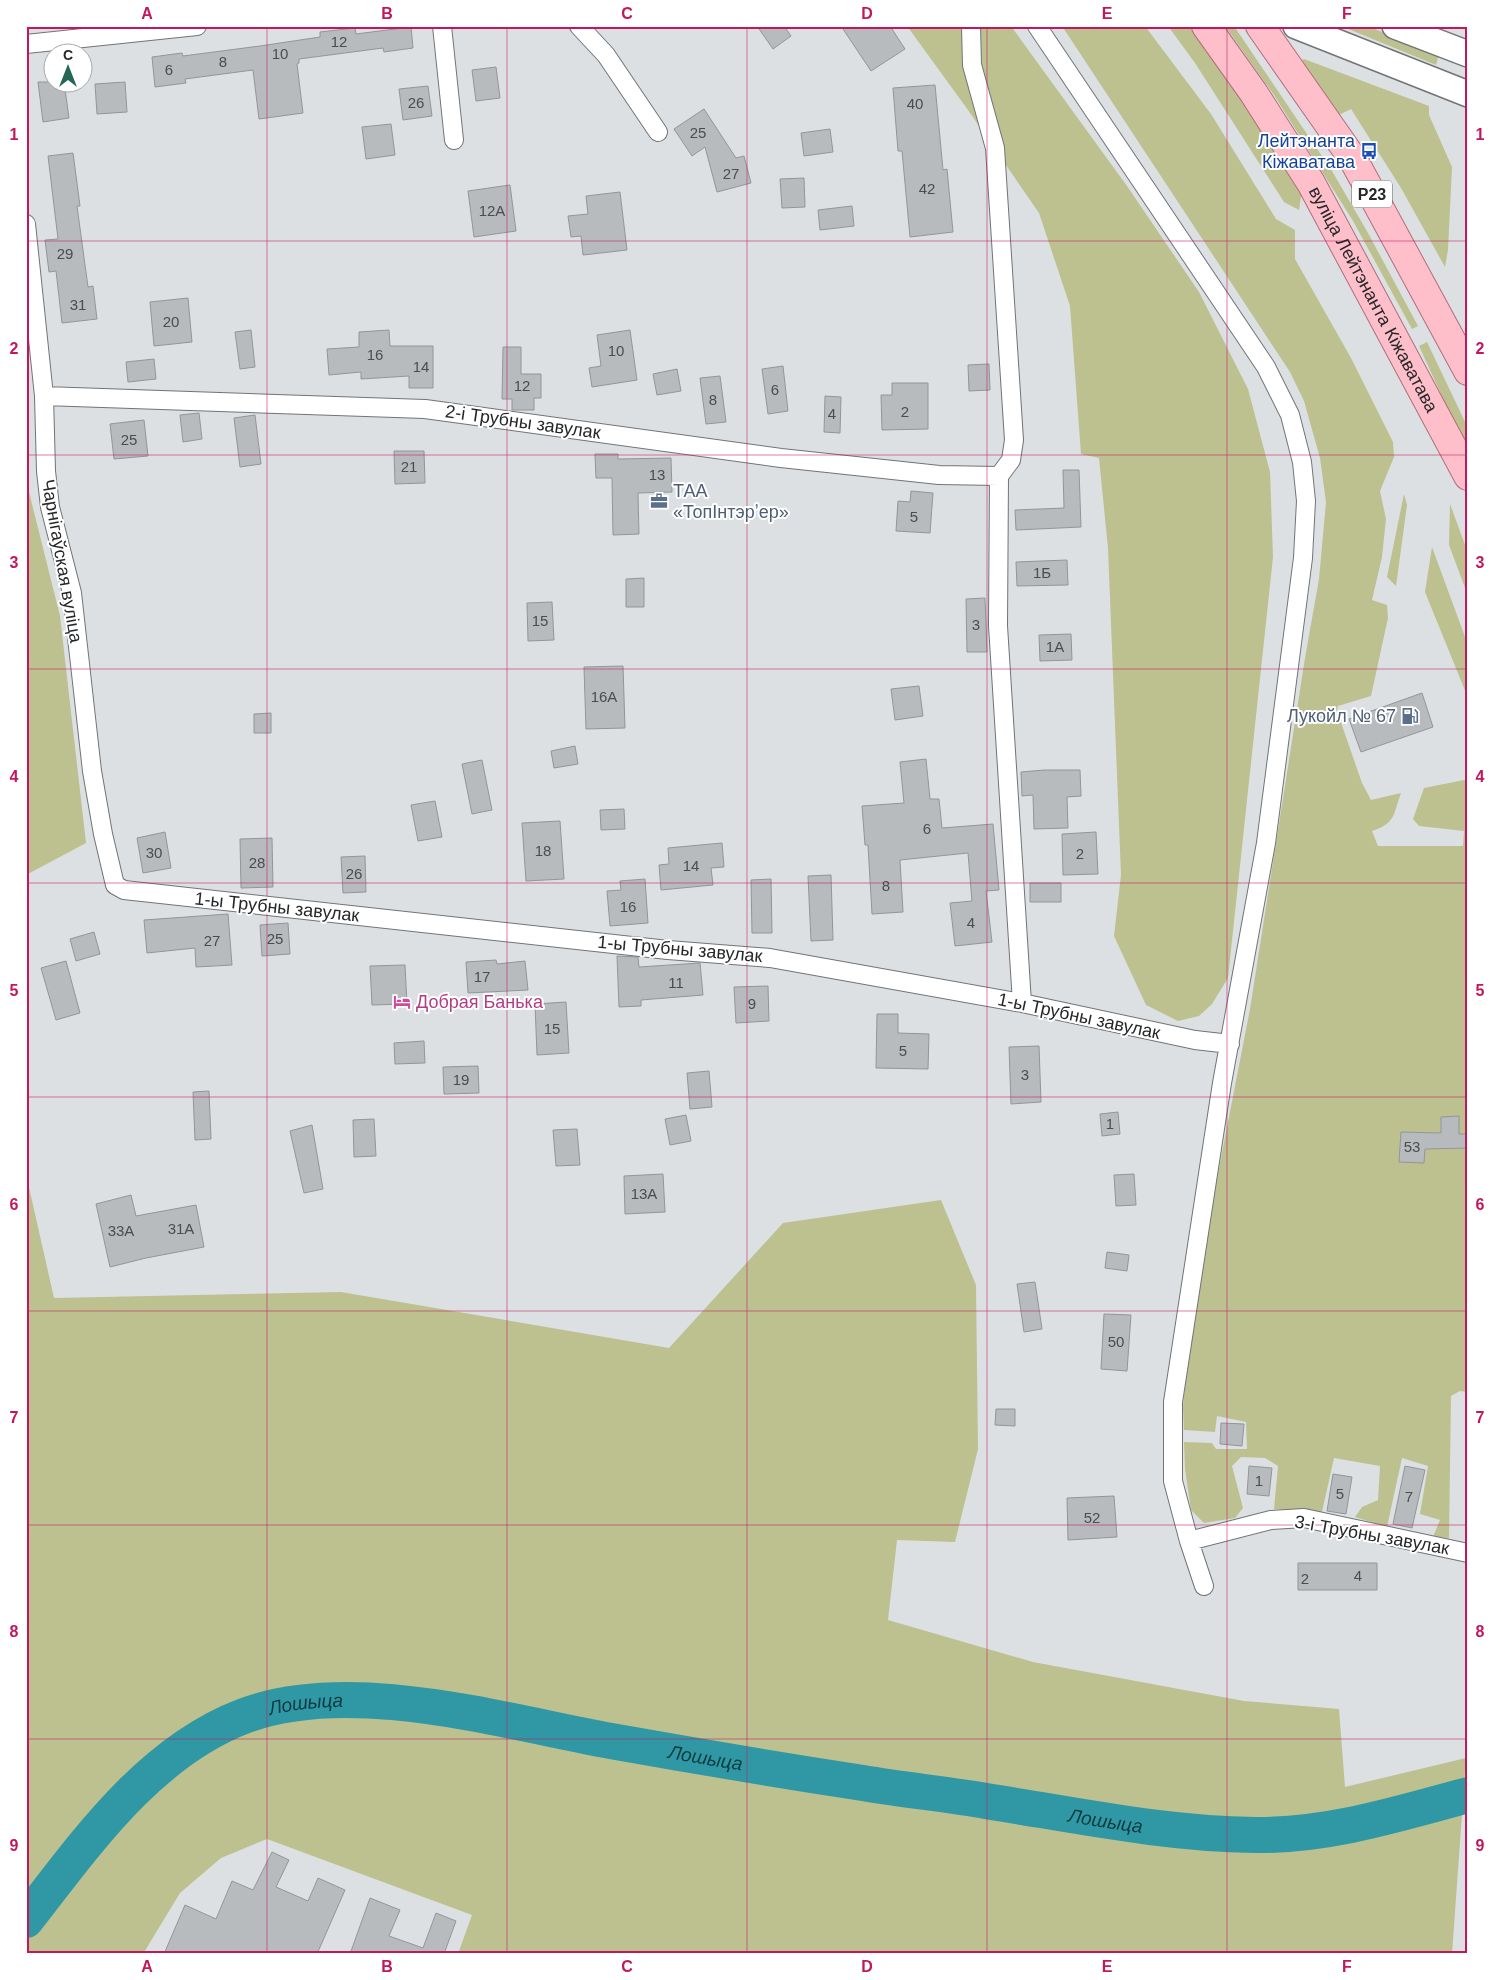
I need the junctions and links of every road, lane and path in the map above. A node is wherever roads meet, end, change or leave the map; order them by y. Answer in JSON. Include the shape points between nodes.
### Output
{"nodes":[{"id":1,"x":197,"y":26,"type":"edge"},
{"id":2,"x":442,"y":26,"type":"edge"},
{"id":3,"x":579,"y":26,"type":"edge"},
{"id":4,"x":971,"y":26,"type":"edge"},
{"id":5,"x":1037,"y":26,"type":"edge"},
{"id":6,"x":1206,"y":26,"type":"edge"},
{"id":7,"x":1260,"y":26,"type":"edge"},
{"id":8,"x":1296,"y":26,"type":"edge"},
{"id":9,"x":1395,"y":26,"type":"edge"},
{"id":10,"x":26,"y":44,"type":"edge"},
{"id":11,"x":1468,"y":54,"type":"edge"},
{"id":12,"x":1468,"y":94,"type":"edge"},
{"id":13,"x":658,"y":132,"type":"dead end"},
{"id":14,"x":454,"y":140,"type":"dead end"},
{"id":15,"x":26,"y":224,"type":"edge"},
{"id":16,"x":1468,"y":371,"type":"edge"},
{"id":17,"x":44,"y":396,"type":"junction"},
{"id":18,"x":999,"y":476,"type":"junction"},
{"id":19,"x":1468,"y":476,"type":"edge"},
{"id":20,"x":124,"y":890,"type":"joint"},
{"id":21,"x":1022,"y":1003,"type":"junction"},
{"id":22,"x":1230,"y":1044,"type":"junction"},
{"id":23,"x":1188,"y":1541,"type":"junction"},
{"id":24,"x":1468,"y":1553,"type":"edge"},
{"id":25,"x":1204,"y":1586,"type":"dead end"}],
"edges":[{"from":1,"to":10,"type":"street"},
{"from":2,"to":14,"type":"street"},
{"from":3,"to":13,"type":"street","via":[[606,55]]},
{"from":4,"to":18,"type":"street","via":[[972,65],[995,148],[1014,440],[1011,460]]},
{"from":5,"to":22,"type":"street","via":[[1266,367],[1290,415],[1302,462],[1306,501],[1303,558],[1266,843]]},
{"from":6,"to":19,"type":"main road","name":"вуліца Лейтэнанта Кіжаватава","number":"Р23","via":[[1311,183]]},
{"from":7,"to":16,"type":"main road","number":"Р23","via":[[1353,159]]},
{"from":8,"to":12,"type":"main road"},
{"from":9,"to":11,"type":"main road"},
{"from":15,"to":17,"type":"street","name":"Чарнігаўская вуліца"},
{"from":17,"to":18,"type":"street","name":"2-і Трубны завулак","via":[[424,409],[781,458],[939,475]]},
{"from":17,"to":20,"type":"street","name":"Чарнігаўская вуліца","via":[[50,507],[72,593],[92,771],[115,885]]},
{"from":18,"to":21,"type":"street","via":[[998,626]]},
{"from":20,"to":21,"type":"street","name":"1-ы Трубны завулак","via":[[668,950],[770,958]]},
{"from":21,"to":22,"type":"street","name":"1-ы Трубны завулак","via":[[1194,1040]]},
{"from":22,"to":23,"type":"street","via":[[1173,1402],[1173,1481]]},
{"from":23,"to":24,"type":"street","name":"3-і Трубны завулак","via":[[1270,1520],[1304,1518]]},
{"from":23,"to":25,"type":"street"}]}
